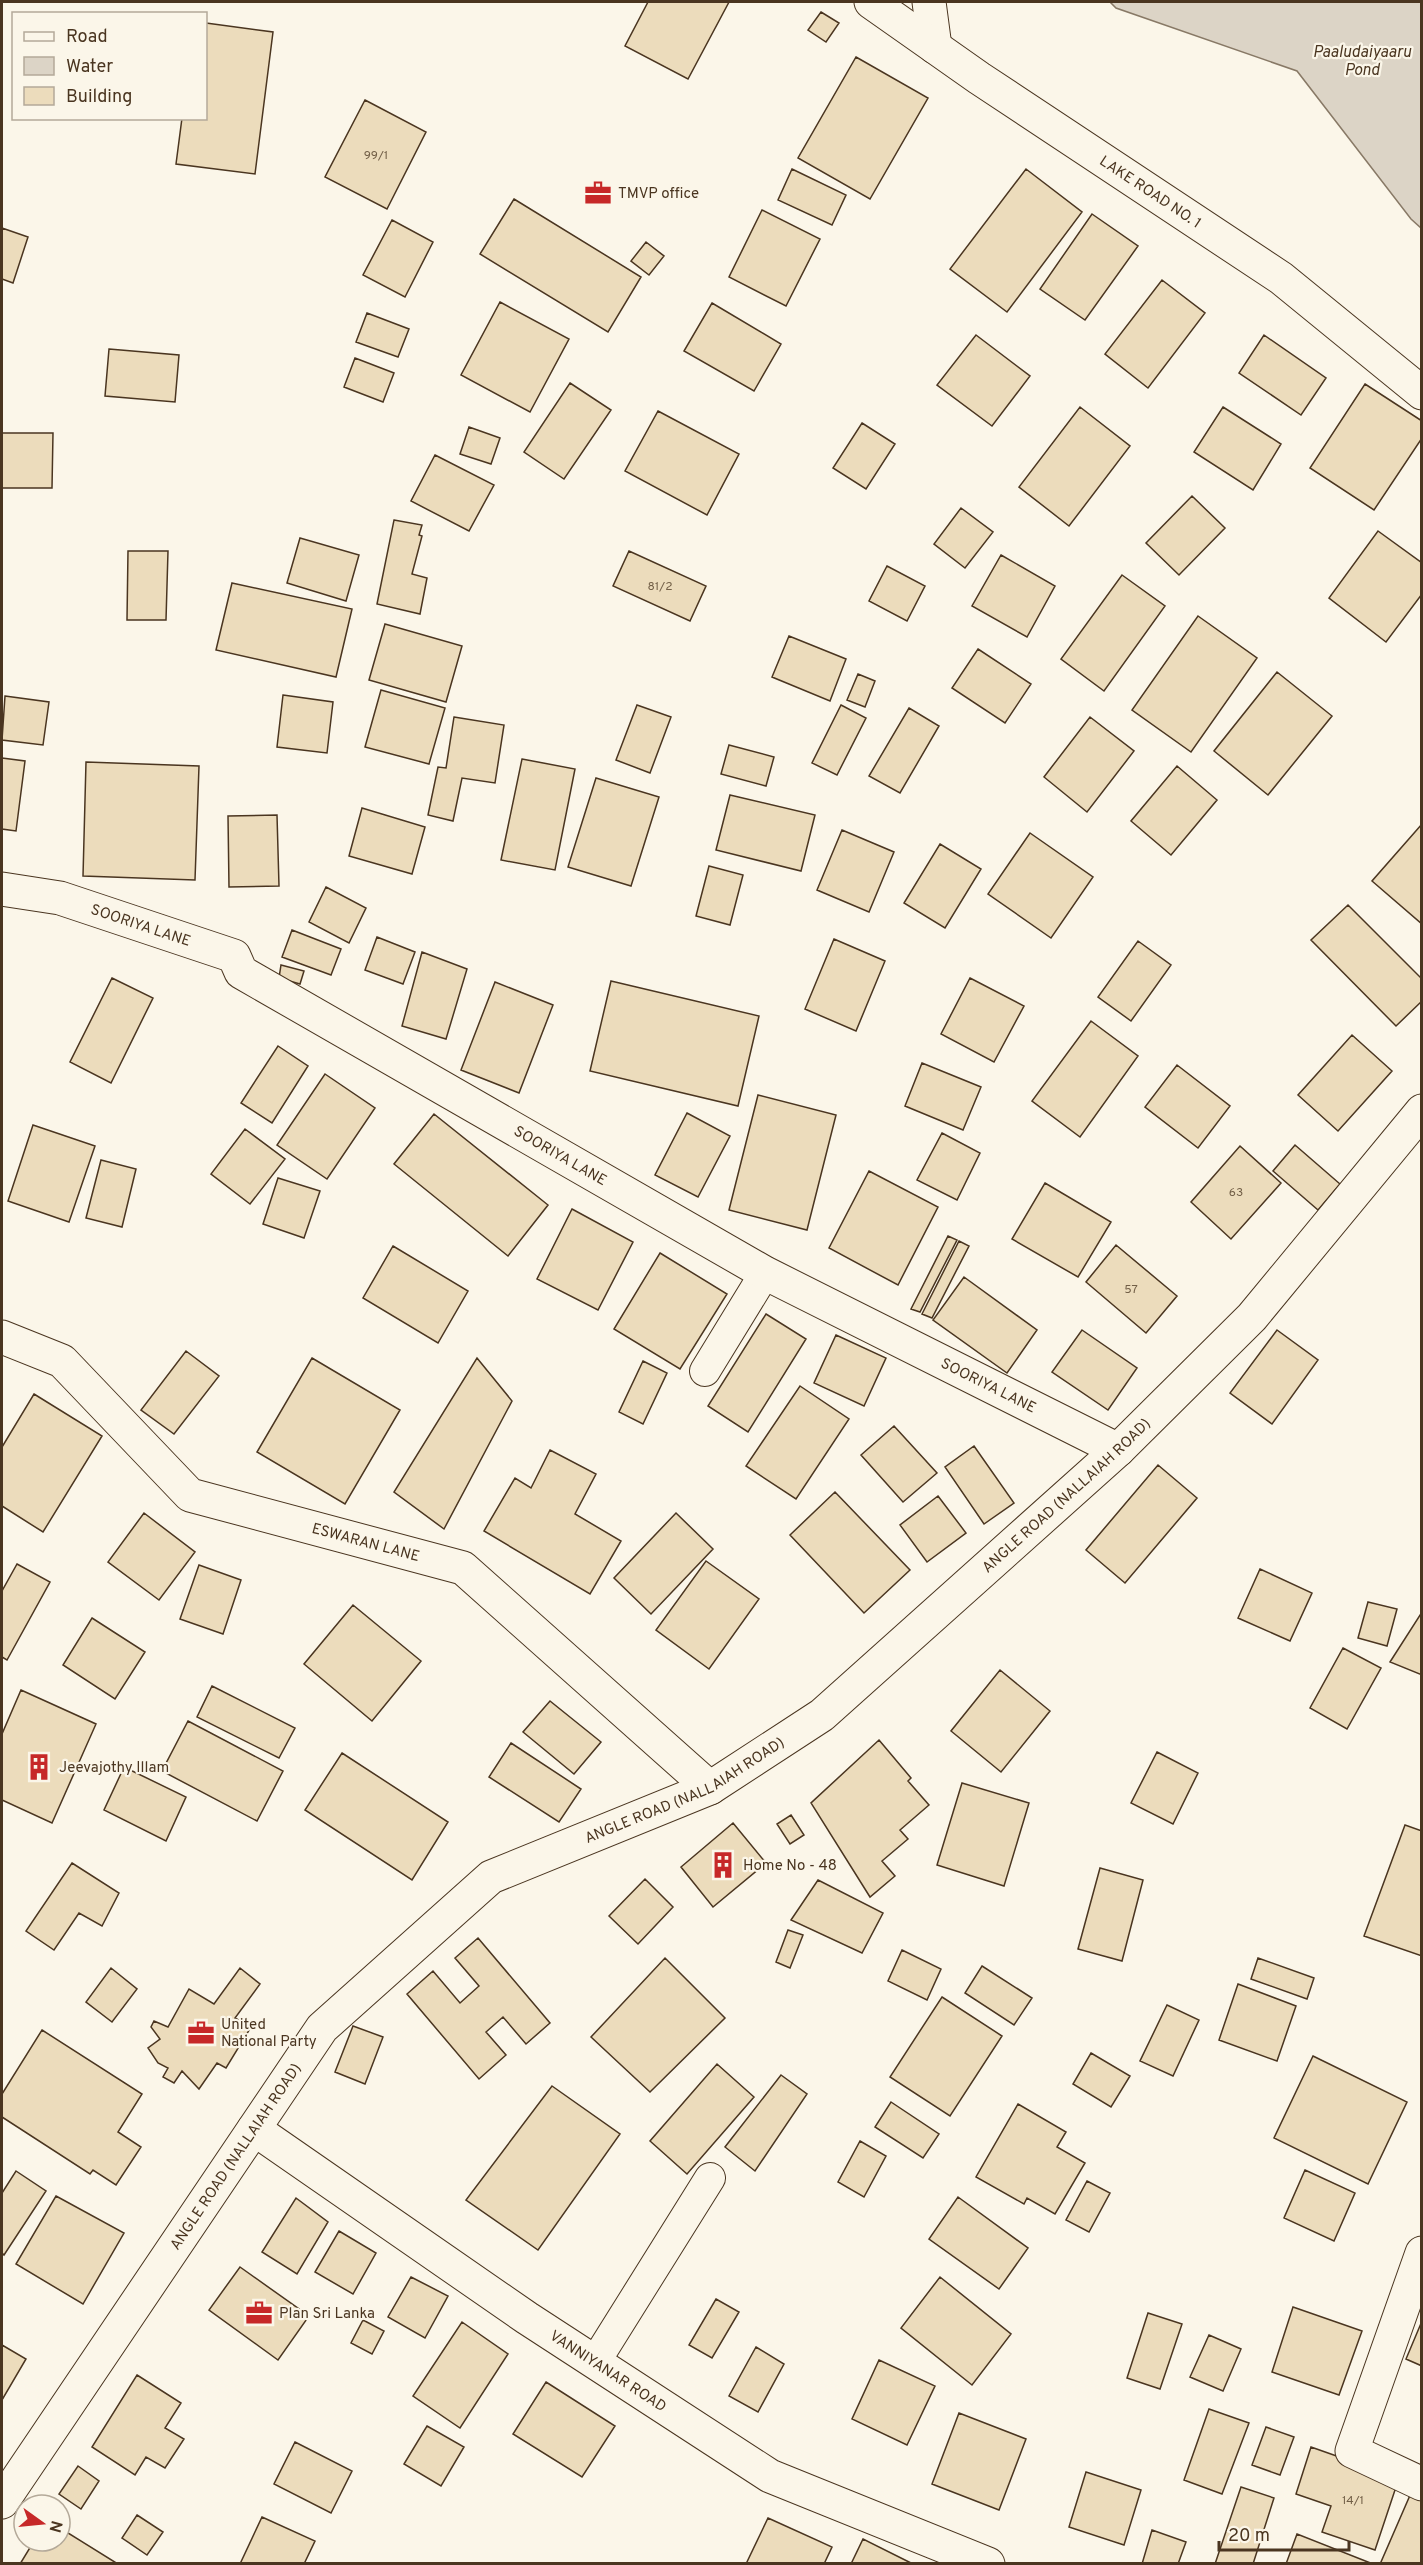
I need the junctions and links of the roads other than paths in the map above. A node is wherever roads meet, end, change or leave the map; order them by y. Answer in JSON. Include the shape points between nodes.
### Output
{"nodes":[{"id":1,"x":871,"y":2,"type":"edge"},
{"id":2,"x":929,"y":2,"type":"edge"},
{"id":3,"x":935,"y":47,"type":"junction"},
{"id":4,"x":1422,"y":393,"type":"edge"},
{"id":5,"x":2,"y":889,"type":"edge"},
{"id":6,"x":1422,"y":1111,"type":"edge"},
{"id":7,"x":765,"y":1273,"type":"junction"},
{"id":8,"x":2,"y":1337,"type":"edge"},
{"id":9,"x":705,"y":1371,"type":"dead end"},
{"id":10,"x":1118,"y":1450,"type":"junction"},
{"id":11,"x":710,"y":1788,"type":"junction"},
{"id":12,"x":254,"y":2129,"type":"junction"},
{"id":13,"x":710,"y":2178,"type":"dead end"},
{"id":14,"x":1422,"y":2253,"type":"edge"},
{"id":15,"x":595,"y":2362,"type":"junction"},
{"id":16,"x":1422,"y":2484,"type":"edge"},
{"id":17,"x":2,"y":2502,"type":"edge"},
{"id":18,"x":988,"y":2564,"type":"edge"}],
"edges":[{"from":1,"to":3,"type":"street","name":"LAKE ROAD NO. 1"},
{"from":2,"to":3,"type":"street"},
{"from":3,"to":4,"type":"street","name":"LAKE ROAD NO. 1","via":[[1281,278]]},
{"from":5,"to":7,"type":"street","name":"SOORIYA LANE","via":[[60,898],[234,956],[241,972]]},
{"from":6,"to":10,"type":"street","name":"ANGLE ROAD (NALLAIAH ROAD)","via":[[1252,1317]]},
{"from":7,"to":9,"type":"street"},
{"from":7,"to":10,"type":"street","name":"SOORIYA LANE"},
{"from":8,"to":11,"type":"street","name":"ESWARAN LANE","via":[[62,1361],[190,1494],[463,1568]]},
{"from":10,"to":11,"type":"street","name":"ANGLE ROAD (NALLAIAH ROAD)","via":[[822,1715]]},
{"from":11,"to":12,"type":"street","name":"ANGLE ROAD (NALLAIAH ROAD)","via":[[491,1877],[321,2028]]},
{"from":12,"to":15,"type":"street","name":"VANNIYANAR ROAD"},
{"from":12,"to":17,"type":"street","name":"ANGLE ROAD (NALLAIAH ROAD)"},
{"from":13,"to":15,"type":"street"},
{"from":14,"to":16,"type":"street","via":[[1352,2451]]},
{"from":15,"to":18,"type":"street","name":"VANNIYANAR ROAD","via":[[770,2476]]}]}
